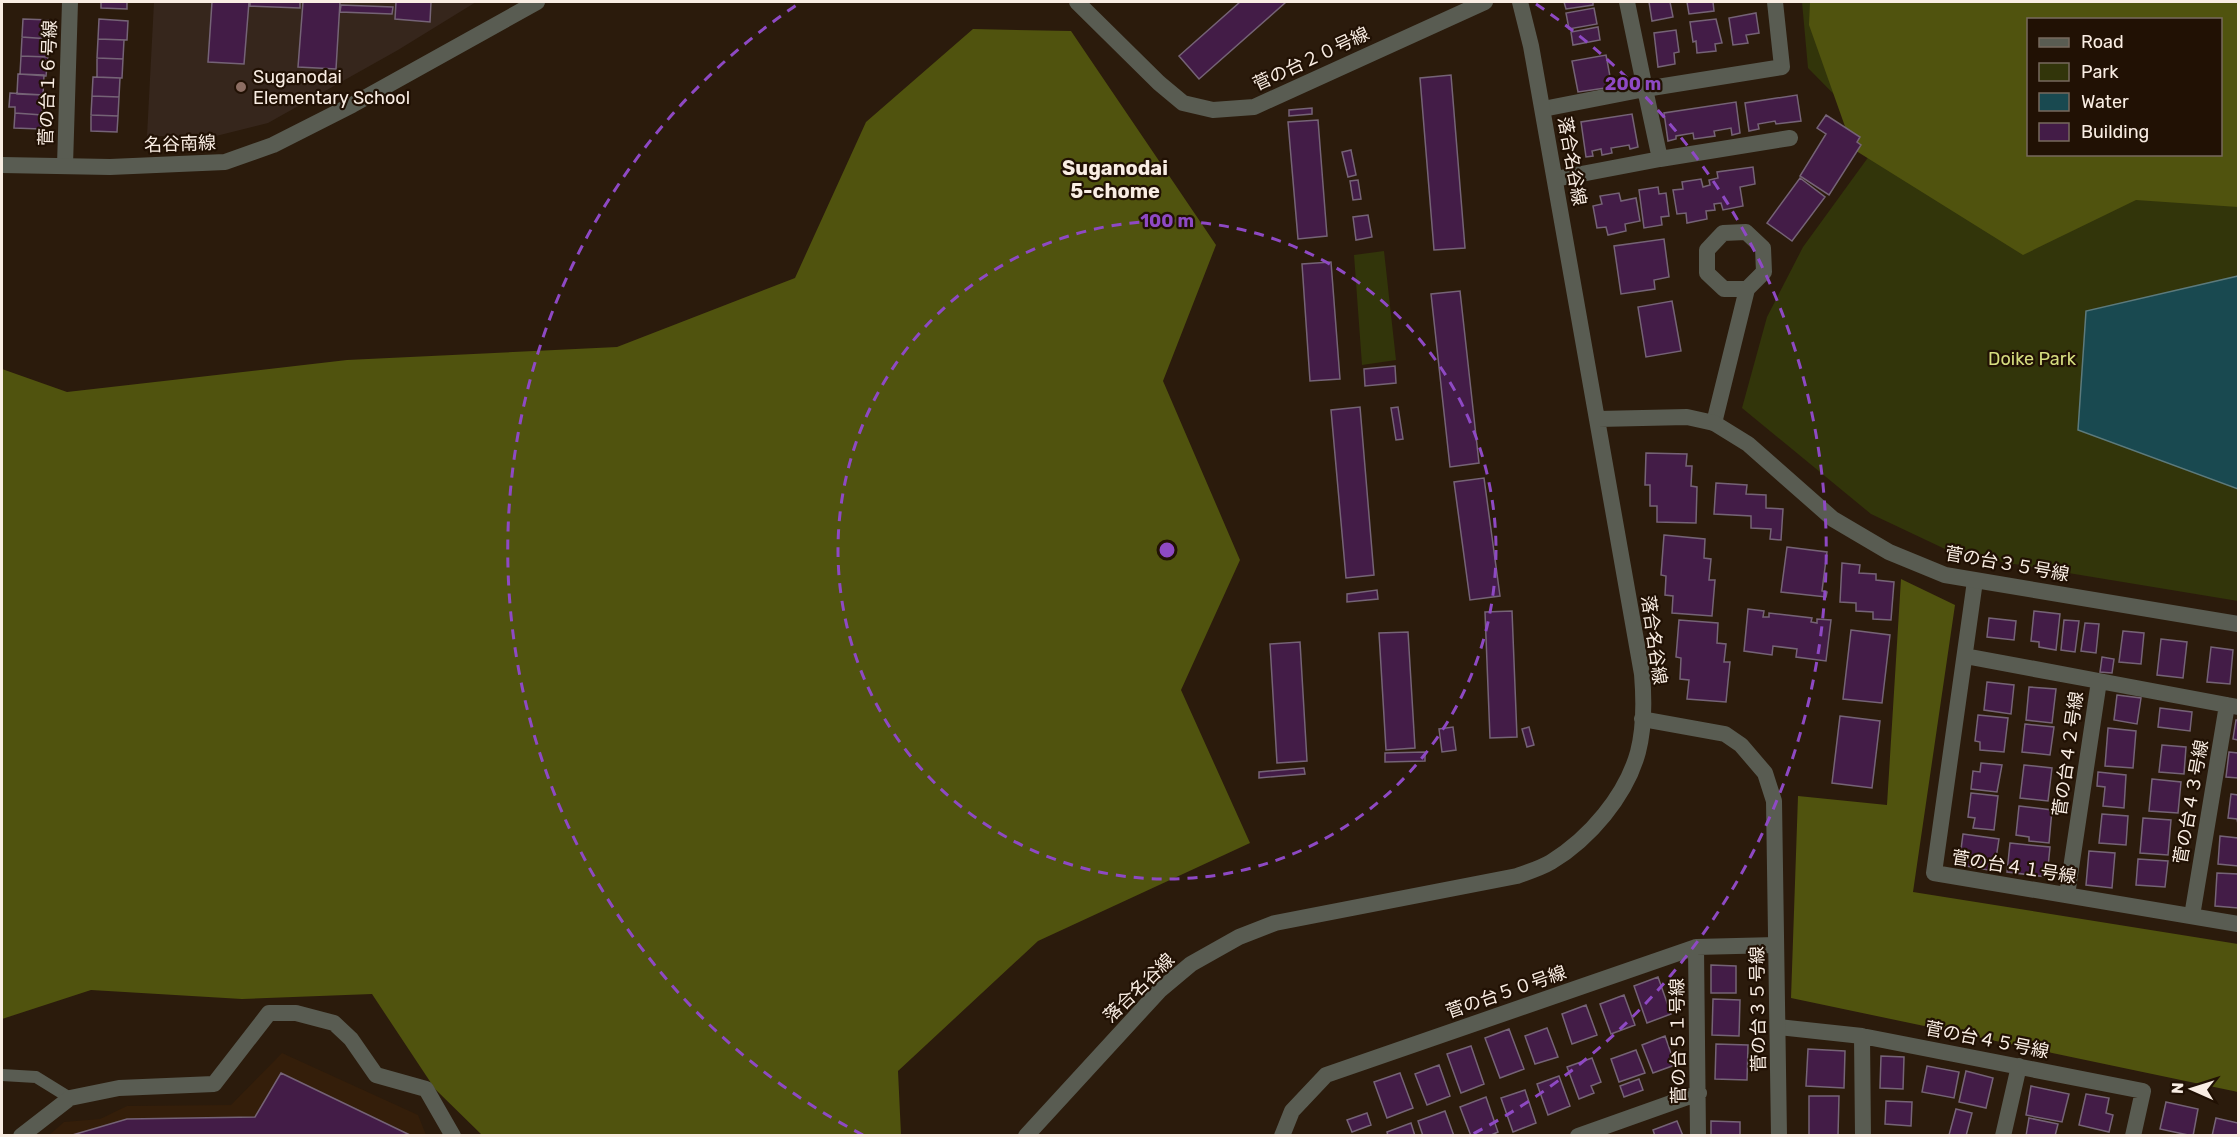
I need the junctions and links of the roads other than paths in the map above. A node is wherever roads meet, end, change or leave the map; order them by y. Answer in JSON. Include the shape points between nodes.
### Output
{"nodes":[{"id":1,"x":70,"y":2,"type":"edge"},
{"id":2,"x":537,"y":2,"type":"edge"},
{"id":3,"x":1077,"y":2,"type":"edge"},
{"id":4,"x":1485,"y":2,"type":"edge"},
{"id":5,"x":1520,"y":2,"type":"edge"},
{"id":6,"x":1627,"y":2,"type":"edge"},
{"id":7,"x":1774,"y":2,"type":"edge"},
{"id":8,"x":1645,"y":89,"type":"junction"},
{"id":9,"x":1543,"y":109,"type":"junction"},
{"id":10,"x":1790,"y":138,"type":"dead end"},
{"id":11,"x":1660,"y":159,"type":"junction"},
{"id":12,"x":2,"y":165,"type":"edge"},
{"id":13,"x":65,"y":165,"type":"junction"},
{"id":14,"x":1555,"y":179,"type":"junction"},
{"id":15,"x":1747,"y":289,"type":"dead end"},
{"id":16,"x":1598,"y":419,"type":"junction"},
{"id":17,"x":1714,"y":423,"type":"junction"},
{"id":18,"x":1975,"y":581,"type":"junction"},
{"id":19,"x":2238,"y":624,"type":"edge"},
{"id":20,"x":1965,"y":656,"type":"junction"},
{"id":21,"x":2099,"y":681,"type":"junction"},
{"id":22,"x":2233,"y":706,"type":"edge"},
{"id":23,"x":1642,"y":718,"type":"junction"},
{"id":24,"x":2067,"y":895,"type":"junction"},
{"id":25,"x":2192,"y":916,"type":"junction"},
{"id":26,"x":2238,"y":924,"type":"edge"},
{"id":27,"x":1776,"y":945,"type":"junction"},
{"id":28,"x":1696,"y":946,"type":"junction"},
{"id":29,"x":1778,"y":1027,"type":"junction"},
{"id":30,"x":1862,"y":1036,"type":"junction"},
{"id":31,"x":2019,"y":1066,"type":"junction"},
{"id":32,"x":2,"y":1075,"type":"edge"},
{"id":33,"x":1699,"y":1093,"type":"junction"},
{"id":34,"x":70,"y":1098,"type":"junction"},
{"id":35,"x":21,"y":1136,"type":"edge"},
{"id":36,"x":453,"y":1136,"type":"edge"},
{"id":37,"x":1026,"y":1136,"type":"edge"},
{"id":38,"x":1282,"y":1136,"type":"edge"},
{"id":39,"x":1578,"y":1136,"type":"edge"},
{"id":40,"x":1698,"y":1136,"type":"edge"},
{"id":41,"x":1779,"y":1136,"type":"edge"},
{"id":42,"x":1863,"y":1136,"type":"edge"},
{"id":43,"x":2003,"y":1136,"type":"edge"},
{"id":44,"x":2133,"y":1136,"type":"edge"}],
"edges":[{"from":1,"to":13,"type":"street","name":"菅の台１６号線"},
{"from":2,"to":13,"type":"street","name":"名谷南線","via":[[273,146],[225,162]]},
{"from":3,"to":4,"type":"street","name":"菅の台２０号線","via":[[1183,103],[1214,110],[1254,107]]},
{"from":5,"to":9,"type":"street","name":"落合名谷線"},
{"from":6,"to":8,"type":"street"},
{"from":7,"to":8,"type":"street","via":[[1782,67]]},
{"from":8,"to":9,"type":"street"},
{"from":8,"to":11,"type":"street"},
{"from":9,"to":14,"type":"street","name":"落合名谷線"},
{"from":10,"to":11,"type":"street"},
{"from":11,"to":14,"type":"street"},
{"from":12,"to":13,"type":"street","name":"名谷南線"},
{"from":14,"to":16,"type":"street","name":"落合名谷線"},
{"from":15,"to":17,"type":"street"},
{"from":16,"to":17,"type":"street","name":"菅の台３５号線","via":[[1687,417]]},
{"from":16,"to":23,"type":"street","name":"落合名谷線","via":[[1641,674]]},
{"from":17,"to":18,"type":"street","name":"菅の台３５号線","via":[[1748,444],[1833,519],[1889,552],[1928,569]]},
{"from":18,"to":19,"type":"street","name":"菅の台３５号線"},
{"from":18,"to":20,"type":"street","name":"菅の台４１号線"},
{"from":20,"to":21,"type":"street","name":"菅の台４２号線"},
{"from":20,"to":24,"type":"street","name":"菅の台４１号線","via":[[1934,873]]},
{"from":21,"to":22,"type":"street"},
{"from":21,"to":24,"type":"street","name":"菅の台４２号線"},
{"from":22,"to":25,"type":"street","name":"菅の台４３号線"},
{"from":23,"to":27,"type":"street","name":"菅の台３５号線","via":[[1725,734],[1741,745],[1766,773],[1774,801]]},
{"from":23,"to":37,"type":"street","name":"落合名谷線","via":[[1638,751],[1610,808],[1573,847],[1549,863],[1517,876],[1275,923],[1239,937],[1191,964],[1160,990]]},
{"from":24,"to":25,"type":"street","name":"菅の台４１号線"},
{"from":25,"to":26,"type":"street","name":"菅の台４１号線"},
{"from":27,"to":28,"type":"street","name":"菅の台５０号線"},
{"from":27,"to":29,"type":"street","name":"菅の台３５号線"},
{"from":28,"to":33,"type":"street","name":"菅の台５１号線"},
{"from":28,"to":38,"type":"street","name":"菅の台５０号線","via":[[1326,1075],[1292,1111]]},
{"from":29,"to":30,"type":"street","name":"菅の台４５号線"},
{"from":29,"to":41,"type":"street","name":"菅の台３５号線"},
{"from":30,"to":31,"type":"street","name":"菅の台４５号線"},
{"from":30,"to":42,"type":"street"},
{"from":31,"to":43,"type":"street"},
{"from":31,"to":44,"type":"street","name":"菅の台４５号線","via":[[2143,1091]]},
{"from":32,"to":34,"type":"lane","via":[[36,1077]]},
{"from":33,"to":39,"type":"street"},
{"from":33,"to":40,"type":"street","name":"菅の台５１号線"},
{"from":34,"to":35,"type":"street"},
{"from":34,"to":36,"type":"street","via":[[119,1088],[214,1084],[269,1013],[296,1013],[334,1023],[351,1039],[376,1075],[426,1089]]}]}
